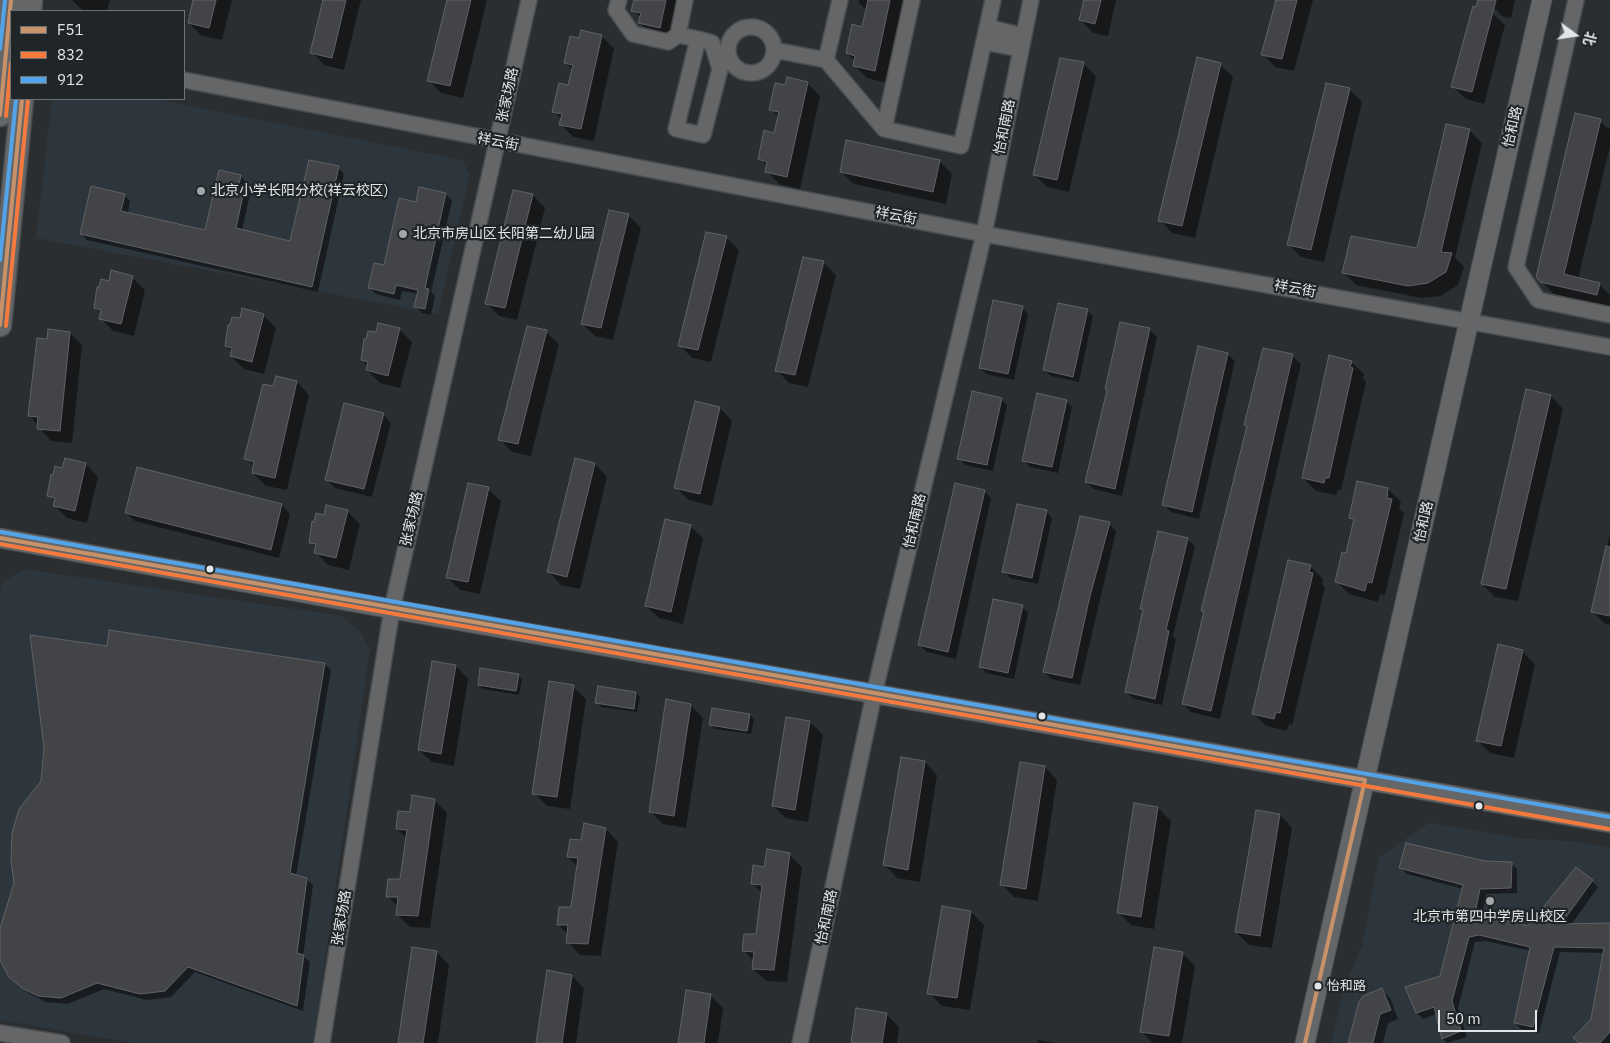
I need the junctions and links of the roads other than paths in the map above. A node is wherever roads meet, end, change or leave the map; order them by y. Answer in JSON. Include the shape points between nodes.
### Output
{"nodes":[{"id":1,"x":529,"y":0,"type":"edge"},
{"id":2,"x":619,"y":0,"type":"edge"},
{"id":3,"x":686,"y":0,"type":"edge"},
{"id":4,"x":840,"y":0,"type":"edge"},
{"id":5,"x":912,"y":0,"type":"edge"},
{"id":6,"x":993,"y":0,"type":"edge"},
{"id":7,"x":1031,"y":0,"type":"edge"},
{"id":8,"x":1542,"y":0,"type":"edge"},
{"id":9,"x":1576,"y":0,"type":"edge"},
{"id":10,"x":10,"y":10,"type":"edge"},
{"id":11,"x":987,"y":27,"type":"junction"},
{"id":12,"x":678,"y":35,"type":"junction"},
{"id":13,"x":698,"y":39,"type":"junction"},
{"id":14,"x":984,"y":42,"type":"junction"},
{"id":15,"x":1021,"y":42,"type":"junction"},
{"id":16,"x":774,"y":50,"type":"junction"},
{"id":17,"x":722,"y":52,"type":"junction"},
{"id":18,"x":826,"y":60,"type":"junction"},
{"id":19,"x":185,"y":80,"type":"edge"},
{"id":20,"x":22,"y":100,"type":"edge"},
{"id":21,"x":0,"y":115,"type":"edge"},
{"id":22,"x":884,"y":129,"type":"junction"},
{"id":23,"x":498,"y":142,"type":"junction"},
{"id":24,"x":984,"y":234,"type":"junction"},
{"id":25,"x":1610,"y":315,"type":"edge"},
{"id":26,"x":1469,"y":321,"type":"junction"},
{"id":27,"x":0,"y":325,"type":"edge"},
{"id":28,"x":1610,"y":347,"type":"edge"},
{"id":29,"x":0,"y":538,"type":"edge"},
{"id":30,"x":392,"y":609,"type":"junction"},
{"id":31,"x":874,"y":694,"type":"junction"},
{"id":32,"x":1365,"y":780,"type":"junction"},
{"id":33,"x":1610,"y":823,"type":"edge"},
{"id":34,"x":0,"y":1033,"type":"edge"},
{"id":35,"x":62,"y":1043,"type":"edge"},
{"id":36,"x":322,"y":1043,"type":"edge"},
{"id":37,"x":800,"y":1043,"type":"edge"},
{"id":38,"x":1305,"y":1043,"type":"edge"}],
"edges":[{"from":1,"to":23,"type":"street","name":"张家场路"},
{"from":2,"to":12,"type":"street","via":[[616,10],[634,34],[668,42]]},
{"from":3,"to":12,"type":"street"},
{"from":4,"to":18,"type":"street"},
{"from":5,"to":22,"type":"street"},
{"from":6,"to":11,"type":"street"},
{"from":7,"to":15,"type":"street","name":"怡和南路"},
{"from":8,"to":26,"type":"street","name":"怡和路"},
{"from":9,"to":25,"type":"street","via":[[1516,267],[1538,300]]},
{"from":10,"to":21,"type":"main road"},
{"from":11,"to":14,"type":"street"},
{"from":11,"to":15,"type":"street"},
{"from":12,"to":13,"type":"street"},
{"from":13,"to":17,"type":"street","via":[[712,43]]},
{"from":13,"to":17,"type":"street","via":[[676,129],[703,136]]},
{"from":14,"to":15,"type":"street"},
{"from":14,"to":22,"type":"street","via":[[961,146]]},
{"from":15,"to":24,"type":"street","name":"怡和南路"},
{"from":16,"to":17,"type":"street","via":[[770,64],[751,73],[738,69]]},
{"from":16,"to":17,"type":"street","via":[[769,36],[755,28],[747,28],[734,36]]},
{"from":16,"to":18,"type":"street"},
{"from":18,"to":22,"type":"street"},
{"from":19,"to":23,"type":"street","name":"祥云街"},
{"from":20,"to":27,"type":"main road"},
{"from":23,"to":24,"type":"street","name":"祥云街"},
{"from":23,"to":30,"type":"street","name":"张家场路"},
{"from":24,"to":26,"type":"street","name":"祥云街"},
{"from":24,"to":31,"type":"street","name":"怡和南路"},
{"from":26,"to":28,"type":"street","name":"祥云街"},
{"from":26,"to":32,"type":"street","name":"怡和路"},
{"from":29,"to":30,"type":"street"},
{"from":30,"to":31,"type":"street"},
{"from":30,"to":36,"type":"street","name":"张家场路"},
{"from":31,"to":32,"type":"street"},
{"from":31,"to":37,"type":"street","name":"怡和南路"},
{"from":32,"to":33,"type":"street"},
{"from":32,"to":38,"type":"street","name":"怡和路"},
{"from":34,"to":35,"type":"street"}]}
